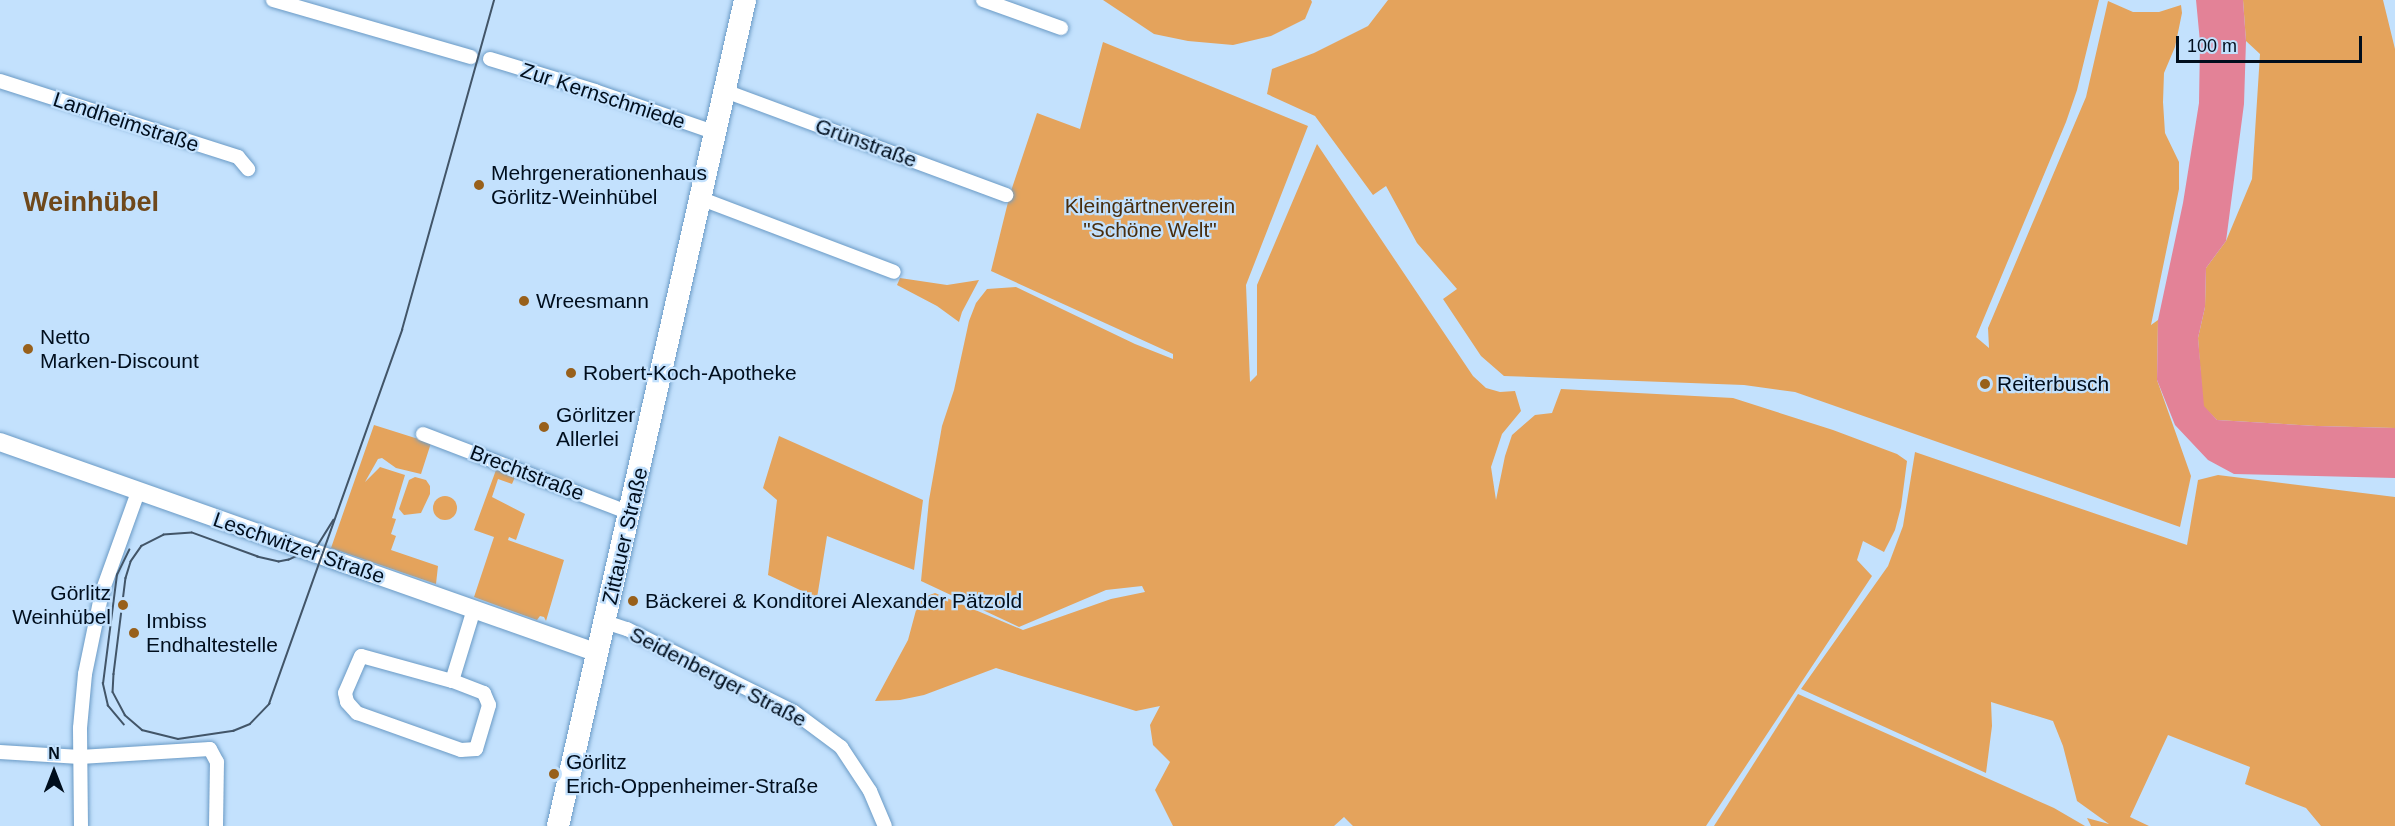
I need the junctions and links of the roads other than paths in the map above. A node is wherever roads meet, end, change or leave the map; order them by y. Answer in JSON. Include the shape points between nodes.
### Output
{"nodes":[{"id":1,"x":273,"y":0,"type":"edge"},
{"id":2,"x":745,"y":0,"type":"edge"},
{"id":3,"x":983,"y":0,"type":"edge"},
{"id":4,"x":1061,"y":28,"type":"dead end"},
{"id":5,"x":471,"y":57,"type":"dead end"},
{"id":6,"x":490,"y":59,"type":"dead end"},
{"id":7,"x":0,"y":81,"type":"edge"},
{"id":8,"x":725,"y":91,"type":"junction"},
{"id":9,"x":716,"y":133,"type":"junction"},
{"id":10,"x":248,"y":169,"type":"dead end"},
{"id":11,"x":1006,"y":195,"type":"dead end"},
{"id":12,"x":702,"y":199,"type":"junction"},
{"id":13,"x":894,"y":272,"type":"dead end"},
{"id":14,"x":423,"y":434,"type":"dead end"},
{"id":15,"x":0,"y":442,"type":"edge"},
{"id":16,"x":138,"y":492,"type":"junction"},
{"id":17,"x":630,"y":513,"type":"junction"},
{"id":18,"x":474,"y":609,"type":"junction"},
{"id":19,"x":605,"y":622,"type":"junction"},
{"id":20,"x":598,"y":653,"type":"junction"},
{"id":21,"x":452,"y":681,"type":"junction"},
{"id":22,"x":0,"y":752,"type":"edge"},
{"id":23,"x":80,"y":757,"type":"junction"},
{"id":24,"x":81,"y":826,"type":"edge"},
{"id":25,"x":216,"y":826,"type":"edge"},
{"id":26,"x":558,"y":826,"type":"edge"},
{"id":27,"x":885,"y":826,"type":"edge"}],
"edges":[{"from":1,"to":5,"type":"street"},
{"from":2,"to":8,"type":"main road","name":"Zittauer Straße"},
{"from":3,"to":4,"type":"street"},
{"from":6,"to":9,"type":"street","name":"Zur Kernschmiede"},
{"from":7,"to":10,"type":"street","name":"Landheimstraße","via":[[238,157]]},
{"from":8,"to":9,"type":"main road","name":"Zittauer Straße"},
{"from":8,"to":11,"type":"street","name":"Grünstraße"},
{"from":9,"to":12,"type":"main road","name":"Zittauer Straße"},
{"from":12,"to":13,"type":"street"},
{"from":12,"to":17,"type":"main road","name":"Zittauer Straße"},
{"from":14,"to":17,"type":"street","name":"Brechtstraße"},
{"from":15,"to":16,"type":"street","name":"Leschwitzer Straße"},
{"from":16,"to":18,"type":"street","name":"Leschwitzer Straße"},
{"from":16,"to":23,"type":"street","via":[[102,592],[85,674]]},
{"from":17,"to":19,"type":"main road","name":"Zittauer Straße"},
{"from":18,"to":20,"type":"street","name":"Leschwitzer Straße"},
{"from":18,"to":21,"type":"street"},
{"from":19,"to":20,"type":"main road","name":"Zittauer Straße"},
{"from":19,"to":27,"type":"street","name":"Seidenberger Straße","via":[[627,629],[794,712],[841,747],[870,791]]},
{"from":20,"to":26,"type":"main road","name":"Zittauer Straße"},
{"from":21,"to":21,"type":"street","via":[[484,693],[489,705],[476,749],[461,750],[357,713],[345,693],[361,656]]},
{"from":22,"to":23,"type":"street"},
{"from":23,"to":24,"type":"street"},
{"from":23,"to":25,"type":"street","via":[[210,749],[217,762]]}]}
